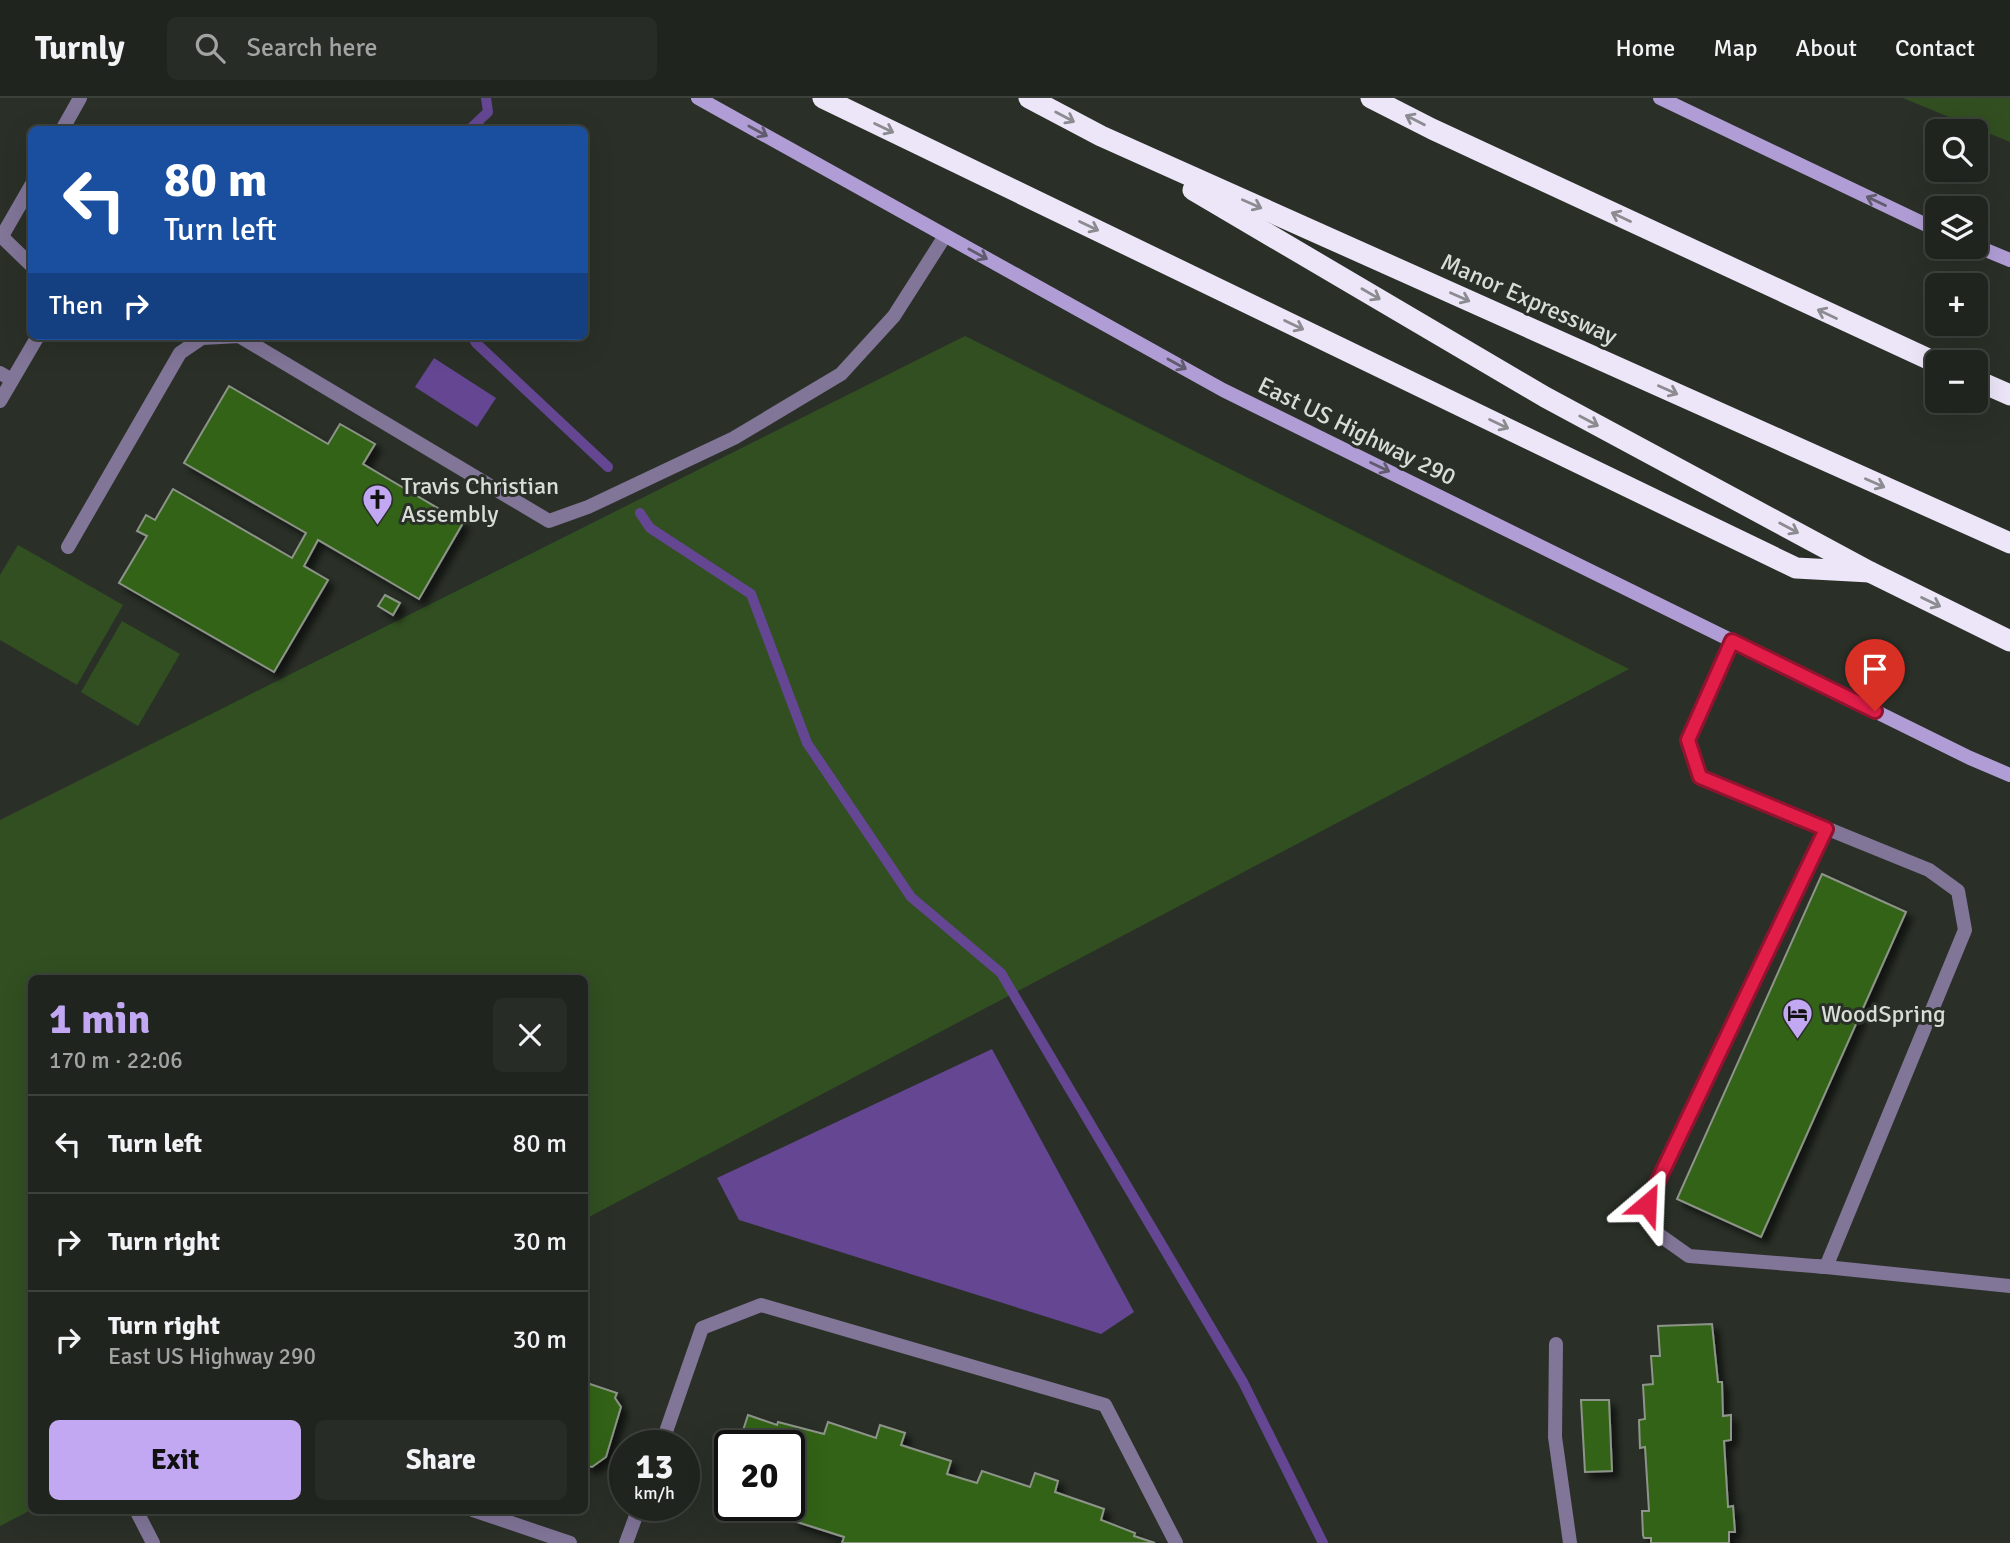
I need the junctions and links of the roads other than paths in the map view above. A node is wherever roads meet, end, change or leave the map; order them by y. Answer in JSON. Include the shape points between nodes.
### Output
{"nodes":[{"id":1,"x":80,"y":98,"type":"edge"},
{"id":2,"x":698,"y":98,"type":"edge"},
{"id":3,"x":823,"y":98,"type":"edge"},
{"id":4,"x":1028,"y":98,"type":"edge"},
{"id":5,"x":1371,"y":98,"type":"edge"},
{"id":6,"x":1660,"y":98,"type":"edge"},
{"id":7,"x":64,"y":126,"type":"edge"},
{"id":8,"x":1101,"y":136,"type":"junction"},
{"id":9,"x":28,"y":191,"type":"edge"},
{"id":10,"x":1925,"y":224,"type":"edge"},
{"id":11,"x":1,"y":236,"type":"edge"},
{"id":12,"x":945,"y":236,"type":"junction"},
{"id":13,"x":1988,"y":252,"type":"edge"},
{"id":14,"x":2010,"y":260,"type":"edge"},
{"id":15,"x":28,"y":262,"type":"edge"},
{"id":16,"x":35,"y":340,"type":"edge"},
{"id":17,"x":199,"y":340,"type":"edge"},
{"id":18,"x":246,"y":340,"type":"edge"},
{"id":19,"x":1889,"y":342,"type":"junction"},
{"id":20,"x":1925,"y":354,"type":"edge"},
{"id":21,"x":1925,"y":358,"type":"edge"},
{"id":22,"x":6,"y":376,"type":"edge"},
{"id":23,"x":1988,"y":376,"type":"edge"},
{"id":24,"x":2010,"y":383,"type":"edge"},
{"id":25,"x":1988,"y":385,"type":"edge"},
{"id":26,"x":2010,"y":395,"type":"edge"},
{"id":27,"x":0,"y":401,"type":"edge"},
{"id":28,"x":2010,"y":543,"type":"edge"},
{"id":29,"x":68,"y":547,"type":"dead end"},
{"id":30,"x":1870,"y":572,"type":"junction"},
{"id":31,"x":1732,"y":641,"type":"junction"},
{"id":32,"x":2010,"y":641,"type":"edge"},
{"id":33,"x":2010,"y":775,"type":"edge"},
{"id":34,"x":1826,"y":829,"type":"junction"},
{"id":35,"x":1816,"y":1266,"type":"junction"},
{"id":36,"x":2010,"y":1286,"type":"edge"},
{"id":37,"x":1556,"y":1344,"type":"dead end"},
{"id":38,"x":667,"y":1430,"type":"edge"},
{"id":39,"x":138,"y":1514,"type":"edge"},
{"id":40,"x":485,"y":1514,"type":"edge"},
{"id":41,"x":634,"y":1521,"type":"edge"},
{"id":42,"x":153,"y":1543,"type":"edge"},
{"id":43,"x":570,"y":1543,"type":"edge"},
{"id":44,"x":626,"y":1543,"type":"edge"},
{"id":45,"x":1176,"y":1543,"type":"edge"},
{"id":46,"x":1570,"y":1543,"type":"edge"}],
"edges":[{"from":1,"to":7,"type":"street"},
{"from":2,"to":12,"type":"main road","name":"East US Highway 290","one_way":true},
{"from":3,"to":30,"type":"highway","one_way":true,"via":[[1796,568]]},
{"from":4,"to":8,"type":"highway","name":"Manor Expressway","one_way":true},
{"from":19,"to":5,"type":"highway","one_way":true},
{"from":10,"to":6,"type":"main road","one_way":true},
{"from":8,"to":28,"type":"highway","name":"Manor Expressway","one_way":true},
{"from":8,"to":30,"type":"highway","one_way":true,"via":[[1545,397]]},
{"from":9,"to":11,"type":"street"},
{"from":11,"to":15,"type":"street"},
{"from":12,"to":18,"type":"street","via":[[894,316],[841,373],[734,438],[549,521]]},
{"from":12,"to":31,"type":"main road","name":"East US Highway 290","one_way":true,"via":[[1223,390]]},
{"from":13,"to":14,"type":"main road"},
{"from":16,"to":22,"type":"street"},
{"from":17,"to":29,"type":"street","via":[[180,353]]},
{"from":19,"to":20,"type":"highway"},
{"from":19,"to":21,"type":"highway"},
{"from":22,"to":27,"type":"street"},
{"from":23,"to":24,"type":"highway"},
{"from":25,"to":26,"type":"highway"},
{"from":30,"to":32,"type":"highway","one_way":true},
{"from":31,"to":33,"type":"main road","name":"East US Highway 290"},
{"from":31,"to":34,"type":"street","via":[[1688,740],[1700,777]]},
{"from":34,"to":35,"type":"street","via":[[1929,870],[1958,891],[1965,930],[1826,1267]]},
{"from":34,"to":35,"type":"street","via":[[1647,1204],[1658,1234],[1689,1256]]},
{"from":35,"to":36,"type":"street"},
{"from":37,"to":46,"type":"street","via":[[1555,1437]]},
{"from":38,"to":45,"type":"street","via":[[702,1328],[761,1305],[1105,1405]]},
{"from":39,"to":42,"type":"street"},
{"from":40,"to":43,"type":"street"},
{"from":41,"to":44,"type":"street"}]}
